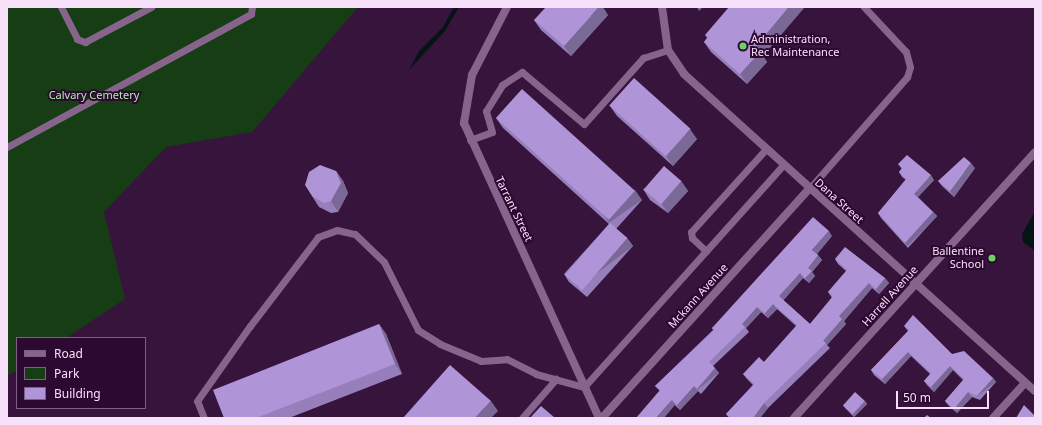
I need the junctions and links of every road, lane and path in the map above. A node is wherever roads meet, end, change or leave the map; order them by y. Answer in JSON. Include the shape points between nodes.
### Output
{"nodes":[{"id":1,"x":61,"y":7,"type":"edge"},
{"id":2,"x":151,"y":7,"type":"edge"},
{"id":3,"x":252,"y":7,"type":"edge"},
{"id":4,"x":507,"y":7,"type":"edge"},
{"id":5,"x":662,"y":7,"type":"edge"},
{"id":6,"x":864,"y":7,"type":"edge"},
{"id":7,"x":668,"y":50,"type":"junction"},
{"id":8,"x":470,"y":140,"type":"junction"},
{"id":9,"x":7,"y":147,"type":"edge"},
{"id":10,"x":766,"y":148,"type":"junction"},
{"id":11,"x":1035,"y":152,"type":"edge"},
{"id":12,"x":783,"y":165,"type":"junction"},
{"id":13,"x":809,"y":189,"type":"junction"},
{"id":14,"x":706,"y":250,"type":"junction"},
{"id":15,"x":916,"y":284,"type":"junction"},
{"id":16,"x":556,"y":379,"type":"junction"},
{"id":17,"x":1025,"y":382,"type":"junction"},
{"id":18,"x":584,"y":387,"type":"junction"},
{"id":19,"x":1035,"y":391,"type":"edge"},
{"id":20,"x":204,"y":418,"type":"edge"},
{"id":21,"x":522,"y":418,"type":"edge"},
{"id":22,"x":599,"y":418,"type":"edge"},
{"id":23,"x":602,"y":418,"type":"edge"},
{"id":24,"x":794,"y":418,"type":"edge"},
{"id":25,"x":993,"y":418,"type":"edge"}],
"edges":[{"from":1,"to":2,"type":"lane","via":[[77,39],[85,42]]},
{"from":3,"to":9,"type":"lane","via":[[250,14]]},
{"from":4,"to":8,"type":"street","name":"Tarrant Street","via":[[467,91],[464,123]]},
{"from":5,"to":7,"type":"street","name":"Dana Street"},
{"from":6,"to":13,"type":"lane","via":[[906,52],[910,67],[908,77]]},
{"from":7,"to":8,"type":"lane","via":[[643,58],[584,124],[522,72],[502,85],[486,111],[492,132]]},
{"from":7,"to":10,"type":"street","name":"Dana Street","via":[[684,74]]},
{"from":8,"to":18,"type":"street","name":"Tarrant Street"},
{"from":10,"to":12,"type":"street","name":"Dana Street"},
{"from":10,"to":14,"type":"lane","via":[[692,232],[692,238]]},
{"from":11,"to":15,"type":"street","name":"Harrell Avenue"},
{"from":12,"to":13,"type":"street","name":"Dana Street"},
{"from":12,"to":14,"type":"lane"},
{"from":13,"to":15,"type":"street","name":"Dana Street"},
{"from":13,"to":23,"type":"street","name":"Mckann Avenue"},
{"from":14,"to":18,"type":"lane"},
{"from":15,"to":17,"type":"street","name":"Dana Street"},
{"from":15,"to":24,"type":"street","name":"Harrell Avenue"},
{"from":16,"to":18,"type":"lane"},
{"from":16,"to":20,"type":"lane","via":[[536,374],[508,359],[481,361],[440,344],[418,330],[384,262],[355,234],[337,230],[318,237],[250,326],[197,401]]},
{"from":16,"to":21,"type":"lane"},
{"from":17,"to":19,"type":"street","name":"Dana Street"},
{"from":17,"to":25,"type":"street"},
{"from":18,"to":22,"type":"street","name":"Tarrant Street"}]}
